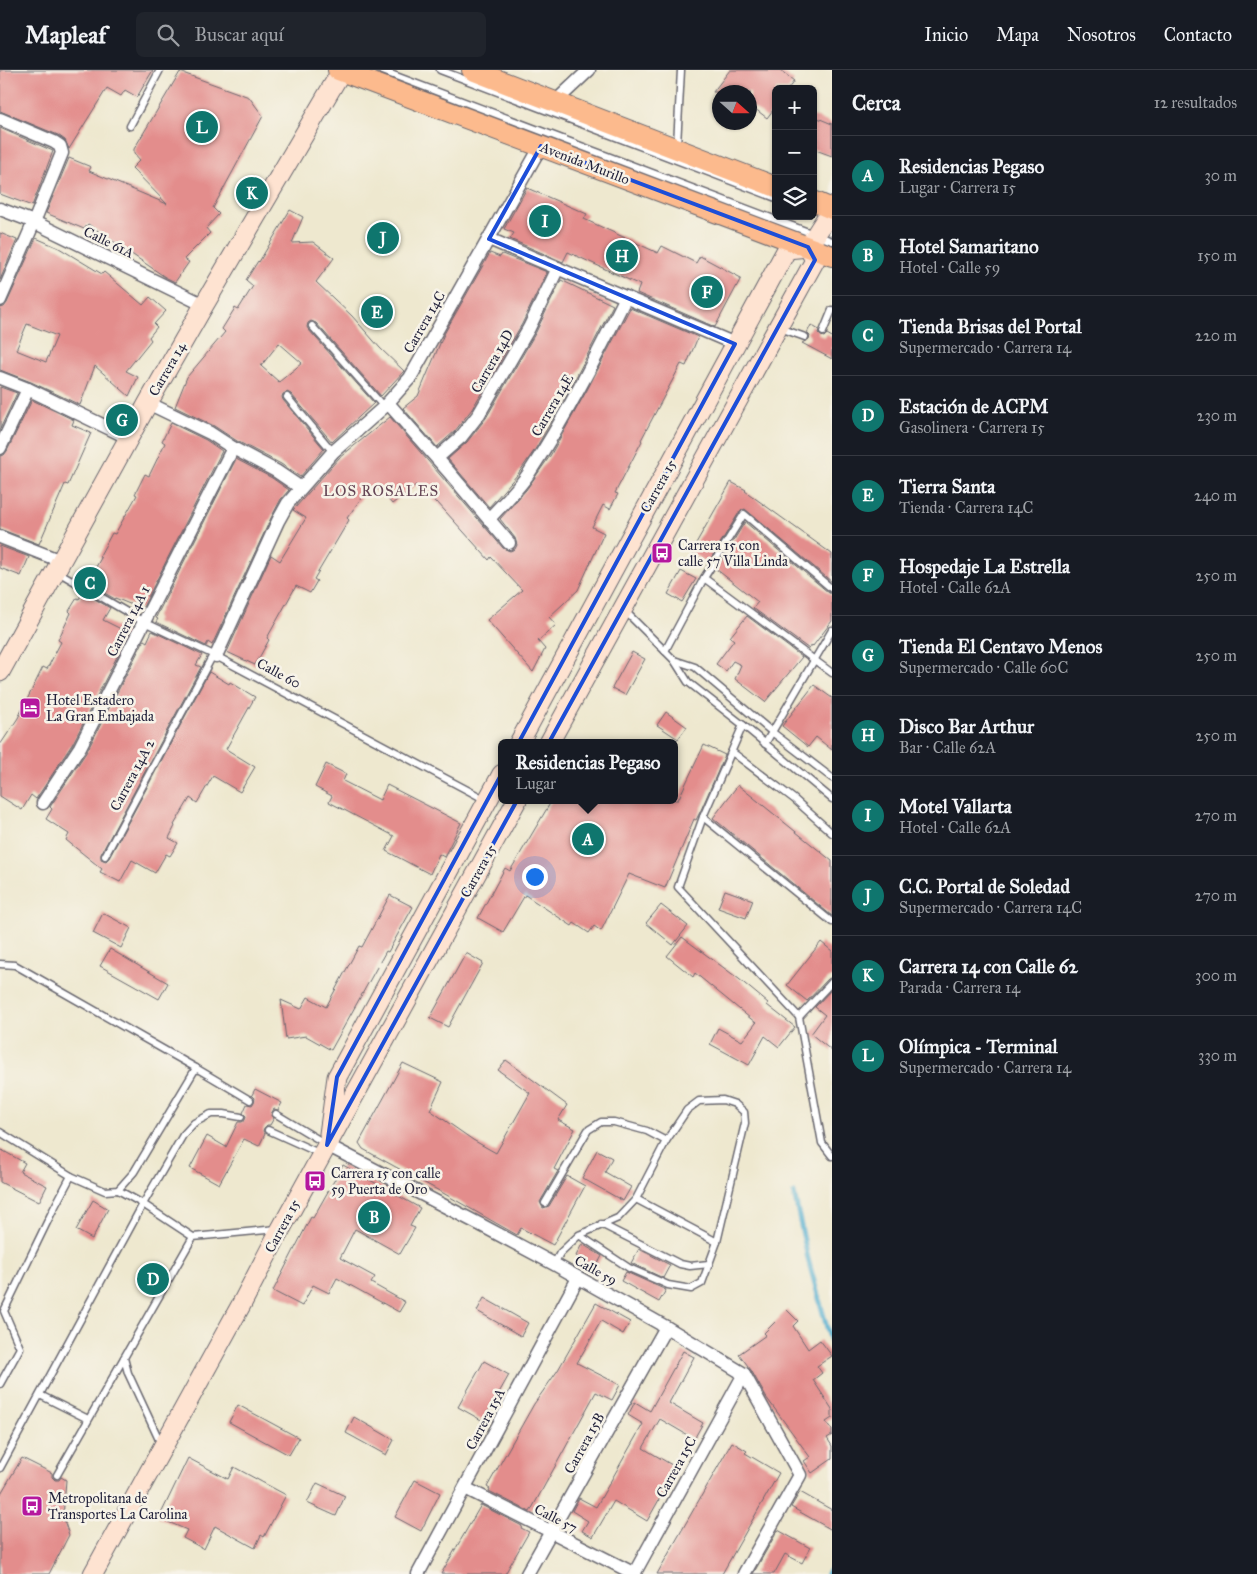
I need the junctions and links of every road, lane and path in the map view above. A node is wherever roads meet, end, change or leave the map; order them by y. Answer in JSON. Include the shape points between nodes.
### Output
{"nodes":[{"id":1,"x":160,"y":70,"type":"edge"},
{"id":2,"x":341,"y":70,"type":"edge"},
{"id":3,"x":380,"y":70,"type":"edge"},
{"id":4,"x":440,"y":70,"type":"edge"},
{"id":5,"x":589,"y":70,"type":"edge"},
{"id":6,"x":681,"y":70,"type":"edge"},
{"id":7,"x":478,"y":71,"type":"edge"},
{"id":8,"x":555,"y":102,"type":"junction"},
{"id":9,"x":0,"y":119,"type":"edge"},
{"id":10,"x":130,"y":126,"type":"dead end"},
{"id":11,"x":541,"y":146,"type":"junction"},
{"id":12,"x":677,"y":149,"type":"junction"},
{"id":13,"x":772,"y":185,"type":"edge"},
{"id":14,"x":772,"y":196,"type":"edge"},
{"id":15,"x":0,"y":209,"type":"edge"},
{"id":16,"x":826,"y":212,"type":"edge"},
{"id":17,"x":34,"y":222,"type":"junction"},
{"id":18,"x":489,"y":240,"type":"junction"},
{"id":19,"x":819,"y":241,"type":"edge"},
{"id":20,"x":832,"y":256,"type":"edge"},
{"id":21,"x":558,"y":268,"type":"junction"},
{"id":22,"x":626,"y":297,"type":"junction"},
{"id":23,"x":0,"y":299,"type":"edge"},
{"id":24,"x":204,"y":305,"type":"junction"},
{"id":25,"x":832,"y":310,"type":"edge"},
{"id":26,"x":312,"y":326,"type":"dead end"},
{"id":27,"x":778,"y":327,"type":"junction"},
{"id":28,"x":823,"y":332,"type":"dead end"},
{"id":29,"x":805,"y":338,"type":"dead end"},
{"id":30,"x":735,"y":344,"type":"junction"},
{"id":31,"x":0,"y":378,"type":"edge"},
{"id":32,"x":28,"y":389,"type":"junction"},
{"id":33,"x":287,"y":397,"type":"dead end"},
{"id":34,"x":148,"y":403,"type":"junction"},
{"id":35,"x":386,"y":405,"type":"junction"},
{"id":36,"x":129,"y":438,"type":"junction"},
{"id":37,"x":0,"y":448,"type":"edge"},
{"id":38,"x":233,"y":448,"type":"junction"},
{"id":39,"x":333,"y":452,"type":"junction"},
{"id":40,"x":437,"y":458,"type":"junction"},
{"id":41,"x":301,"y":488,"type":"junction"},
{"id":42,"x":489,"y":520,"type":"junction"},
{"id":43,"x":0,"y":537,"type":"edge"},
{"id":44,"x":509,"y":542,"type":"dead end"},
{"id":45,"x":58,"y":566,"type":"junction"},
{"id":46,"x":704,"y":578,"type":"junction"},
{"id":47,"x":832,"y":589,"type":"edge"},
{"id":48,"x":599,"y":595,"type":"junction"},
{"id":49,"x":622,"y":609,"type":"junction"},
{"id":50,"x":144,"y":622,"type":"junction"},
{"id":51,"x":832,"y":630,"type":"edge"},
{"id":52,"x":664,"y":651,"type":"junction"},
{"id":53,"x":214,"y":655,"type":"junction"},
{"id":54,"x":674,"y":660,"type":"junction"},
{"id":55,"x":814,"y":661,"type":"junction"},
{"id":56,"x":0,"y":672,"type":"edge"},
{"id":57,"x":832,"y":673,"type":"edge"},
{"id":58,"x":743,"y":725,"type":"junction"},
{"id":59,"x":772,"y":732,"type":"junction"},
{"id":60,"x":521,"y":739,"type":"edge"},
{"id":61,"x":551,"y":739,"type":"edge"},
{"id":62,"x":765,"y":744,"type":"junction"},
{"id":63,"x":732,"y":752,"type":"junction"},
{"id":64,"x":832,"y":778,"type":"edge"},
{"id":65,"x":498,"y":781,"type":"edge"},
{"id":66,"x":832,"y":799,"type":"edge"},
{"id":67,"x":487,"y":801,"type":"junction"},
{"id":68,"x":43,"y":803,"type":"dead end"},
{"id":69,"x":515,"y":804,"type":"edge"},
{"id":70,"x":703,"y":817,"type":"junction"},
{"id":71,"x":832,"y":832,"type":"edge"},
{"id":72,"x":105,"y":856,"type":"dead end"},
{"id":73,"x":428,"y":909,"type":"junction"},
{"id":74,"x":450,"y":921,"type":"junction"},
{"id":75,"x":832,"y":922,"type":"edge"},
{"id":76,"x":0,"y":964,"type":"edge"},
{"id":77,"x":832,"y":982,"type":"edge"},
{"id":78,"x":799,"y":1017,"type":"junction"},
{"id":79,"x":196,"y":1068,"type":"junction"},
{"id":80,"x":337,"y":1077,"type":"junction"},
{"id":81,"x":358,"y":1088,"type":"junction"},
{"id":82,"x":250,"y":1100,"type":"dead end"},
{"id":83,"x":276,"y":1114,"type":"dead end"},
{"id":84,"x":241,"y":1117,"type":"dead end"},
{"id":85,"x":268,"y":1130,"type":"dead end"},
{"id":86,"x":0,"y":1132,"type":"edge"},
{"id":87,"x":666,"y":1141,"type":"junction"},
{"id":88,"x":325,"y":1150,"type":"junction"},
{"id":89,"x":832,"y":1156,"type":"edge"},
{"id":90,"x":71,"y":1176,"type":"junction"},
{"id":91,"x":118,"y":1190,"type":"junction"},
{"id":92,"x":636,"y":1199,"type":"junction"},
{"id":93,"x":545,"y":1203,"type":"dead end"},
{"id":94,"x":143,"y":1204,"type":"junction"},
{"id":95,"x":601,"y":1224,"type":"junction"},
{"id":96,"x":281,"y":1228,"type":"junction"},
{"id":97,"x":579,"y":1235,"type":"junction"},
{"id":98,"x":193,"y":1237,"type":"junction"},
{"id":99,"x":717,"y":1242,"type":"junction"},
{"id":100,"x":554,"y":1264,"type":"junction"},
{"id":101,"x":709,"y":1264,"type":"junction"},
{"id":102,"x":578,"y":1278,"type":"junction"},
{"id":103,"x":666,"y":1327,"type":"junction"},
{"id":104,"x":124,"y":1358,"type":"junction"},
{"id":105,"x":744,"y":1374,"type":"junction"},
{"id":106,"x":0,"y":1384,"type":"edge"},
{"id":107,"x":40,"y":1395,"type":"junction"},
{"id":108,"x":88,"y":1419,"type":"junction"},
{"id":109,"x":162,"y":1447,"type":"junction"},
{"id":110,"x":0,"y":1468,"type":"edge"},
{"id":111,"x":57,"y":1475,"type":"dead end"},
{"id":112,"x":465,"y":1488,"type":"junction"},
{"id":113,"x":550,"y":1532,"type":"junction"},
{"id":114,"x":93,"y":1574,"type":"edge"},
{"id":115,"x":418,"y":1574,"type":"edge"},
{"id":116,"x":528,"y":1574,"type":"edge"},
{"id":117,"x":634,"y":1574,"type":"edge"},
{"id":118,"x":744,"y":1574,"type":"edge"}],
"edges":[{"from":1,"to":10,"type":"lane"},
{"from":2,"to":11,"type":"main road","name":"Avenida Murillo"},
{"from":2,"to":24,"type":"main road","name":"Carrera 14"},
{"from":3,"to":19,"type":"lane"},
{"from":4,"to":14,"type":"lane"},
{"from":5,"to":8,"type":"street"},
{"from":6,"to":12,"type":"lane"},
{"from":7,"to":8,"type":"main road"},
{"from":8,"to":12,"type":"main road"},
{"from":9,"to":17,"type":"street","via":[[60,146],[62,153]]},
{"from":11,"to":18,"type":"street","name":"Carrera 14C"},
{"from":11,"to":19,"type":"main road","name":"Avenida Murillo"},
{"from":12,"to":13,"type":"main road"},
{"from":15,"to":17,"type":"street","name":"Calle 61A"},
{"from":16,"to":19,"type":"main road"},
{"from":17,"to":23,"type":"street"},
{"from":17,"to":24,"type":"street","name":"Calle 61A"},
{"from":18,"to":21,"type":"street"},
{"from":18,"to":35,"type":"street","name":"Carrera 14C","via":[[410,378]]},
{"from":19,"to":20,"type":"main road","name":"Avenida Murillo"},
{"from":19,"to":27,"type":"main road","name":"Carrera 15","via":[[815,260]]},
{"from":19,"to":30,"type":"main road","name":"Carrera 15","via":[[787,249]]},
{"from":21,"to":22,"type":"street"},
{"from":21,"to":40,"type":"street","name":"Carrera 14D","via":[[529,328],[479,414],[462,437]]},
{"from":22,"to":30,"type":"street"},
{"from":22,"to":42,"type":"street","name":"Carrera 14E","via":[[551,438],[528,475]]},
{"from":24,"to":34,"type":"main road","name":"Carrera 14"},
{"from":25,"to":28,"type":"lane"},
{"from":26,"to":35,"type":"lane"},
{"from":27,"to":29,"type":"lane"},
{"from":27,"to":49,"type":"main road","name":"Carrera 15"},
{"from":30,"to":48,"type":"main road","name":"Carrera 15"},
{"from":31,"to":32,"type":"street"},
{"from":32,"to":36,"type":"street"},
{"from":32,"to":37,"type":"street"},
{"from":33,"to":39,"type":"lane"},
{"from":34,"to":36,"type":"main road","name":"Carrera 14"},
{"from":34,"to":38,"type":"street"},
{"from":35,"to":39,"type":"street","name":"Carrera 14C"},
{"from":35,"to":40,"type":"street"},
{"from":36,"to":45,"type":"main road","name":"Carrera 14"},
{"from":38,"to":41,"type":"street"},
{"from":38,"to":50,"type":"street","name":"Carrera 14A 1"},
{"from":39,"to":41,"type":"street","name":"Carrera 14C"},
{"from":40,"to":42,"type":"street"},
{"from":41,"to":53,"type":"street","name":"Carrera 14A 2","via":[[278,521]]},
{"from":42,"to":44,"type":"street"},
{"from":43,"to":45,"type":"street","name":"Calle 60"},
{"from":45,"to":50,"type":"lane","name":"Calle 60"},
{"from":45,"to":56,"type":"main road","name":"Carrera 14"},
{"from":46,"to":47,"type":"lane","via":[[744,514]]},
{"from":46,"to":52,"type":"lane"},
{"from":46,"to":55,"type":"lane"},
{"from":48,"to":49,"type":"main road"},
{"from":48,"to":60,"type":"main road","name":"Carrera 15"},
{"from":49,"to":52,"type":"lane"},
{"from":49,"to":61,"type":"main road","name":"Carrera 15"},
{"from":50,"to":53,"type":"lane","name":"Calle 60"},
{"from":50,"to":68,"type":"street","name":"Carrera 14A 1","via":[[80,747]]},
{"from":51,"to":55,"type":"lane"},
{"from":52,"to":54,"type":"lane"},
{"from":53,"to":67,"type":"lane","name":"Calle 60"},
{"from":53,"to":72,"type":"lane","name":"Carrera 14A 2"},
{"from":54,"to":58,"type":"lane","via":[[688,682]]},
{"from":54,"to":59,"type":"lane","via":[[695,667]]},
{"from":55,"to":57,"type":"lane"},
{"from":55,"to":59,"type":"lane"},
{"from":58,"to":62,"type":"lane"},
{"from":58,"to":63,"type":"lane"},
{"from":59,"to":62,"type":"lane"},
{"from":59,"to":64,"type":"lane"},
{"from":62,"to":66,"type":"lane"},
{"from":63,"to":70,"type":"lane"},
{"from":63,"to":71,"type":"lane"},
{"from":65,"to":67,"type":"main road","name":"Carrera 15"},
{"from":67,"to":73,"type":"main road","name":"Carrera 15"},
{"from":69,"to":74,"type":"main road","name":"Carrera 15"},
{"from":70,"to":75,"type":"lane"},
{"from":70,"to":78,"type":"lane","via":[[678,887]]},
{"from":73,"to":74,"type":"main road"},
{"from":73,"to":80,"type":"main road","name":"Carrera 15"},
{"from":74,"to":81,"type":"main road","name":"Carrera 15"},
{"from":76,"to":79,"type":"lane","via":[[15,965]]},
{"from":77,"to":78,"type":"lane"},
{"from":78,"to":89,"type":"lane","via":[[822,1143]]},
{"from":79,"to":82,"type":"lane"},
{"from":79,"to":91,"type":"lane","via":[[134,1172]]},
{"from":80,"to":81,"type":"main road"},
{"from":80,"to":88,"type":"main road"},
{"from":81,"to":88,"type":"main road","name":"Carrera 15"},
{"from":83,"to":88,"type":"lane"},
{"from":84,"to":94,"type":"lane","via":[[211,1114],[194,1123],[183,1135]]},
{"from":85,"to":88,"type":"lane"},
{"from":86,"to":90,"type":"lane"},
{"from":87,"to":92,"type":"lane"},
{"from":87,"to":93,"type":"lane","via":[[648,1131],[601,1122],[588,1130]]},
{"from":87,"to":99,"type":"lane","via":[[687,1110],[699,1101],[723,1100],[744,1112],[745,1123]]},
{"from":88,"to":96,"type":"main road","name":"Carrera 15"},
{"from":88,"to":100,"type":"street","name":"Calle 59"},
{"from":90,"to":91,"type":"lane","via":[[105,1192]]},
{"from":90,"to":106,"type":"lane","via":[[4,1312],[20,1348]]},
{"from":91,"to":94,"type":"lane"},
{"from":92,"to":95,"type":"lane","via":[[618,1218]]},
{"from":92,"to":99,"type":"lane"},
{"from":94,"to":98,"type":"lane"},
{"from":94,"to":107,"type":"lane"},
{"from":95,"to":97,"type":"lane"},
{"from":95,"to":101,"type":"lane","via":[[680,1264]]},
{"from":96,"to":98,"type":"lane"},
{"from":96,"to":109,"type":"main road","name":"Carrera 15"},
{"from":97,"to":100,"type":"lane","via":[[560,1253]]},
{"from":97,"to":101,"type":"lane","via":[[629,1268],[668,1286],[691,1289],[702,1283]]},
{"from":98,"to":104,"type":"lane"},
{"from":99,"to":101,"type":"lane"},
{"from":100,"to":102,"type":"street","name":"Calle 59"},
{"from":102,"to":103,"type":"street","name":"Calle 59"},
{"from":102,"to":112,"type":"street","name":"Carrera 15A"},
{"from":103,"to":105,"type":"street","name":"Calle 59"},
{"from":103,"to":113,"type":"street","name":"Carrera 15B"},
{"from":104,"to":108,"type":"lane"},
{"from":104,"to":109,"type":"lane"},
{"from":105,"to":117,"type":"street","name":"Carrera 15C"},
{"from":105,"to":118,"type":"street","name":"Calle 59","via":[[800,1475]]},
{"from":107,"to":108,"type":"lane"},
{"from":107,"to":110,"type":"lane"},
{"from":108,"to":111,"type":"lane"},
{"from":109,"to":114,"type":"main road","name":"Carrera 15"},
{"from":112,"to":113,"type":"street","name":"Calle 57"},
{"from":112,"to":115,"type":"street","name":"Carrera 15A"},
{"from":113,"to":116,"type":"street","name":"Carrera 15B"},
{"from":113,"to":117,"type":"street","name":"Calle 57"}]}
